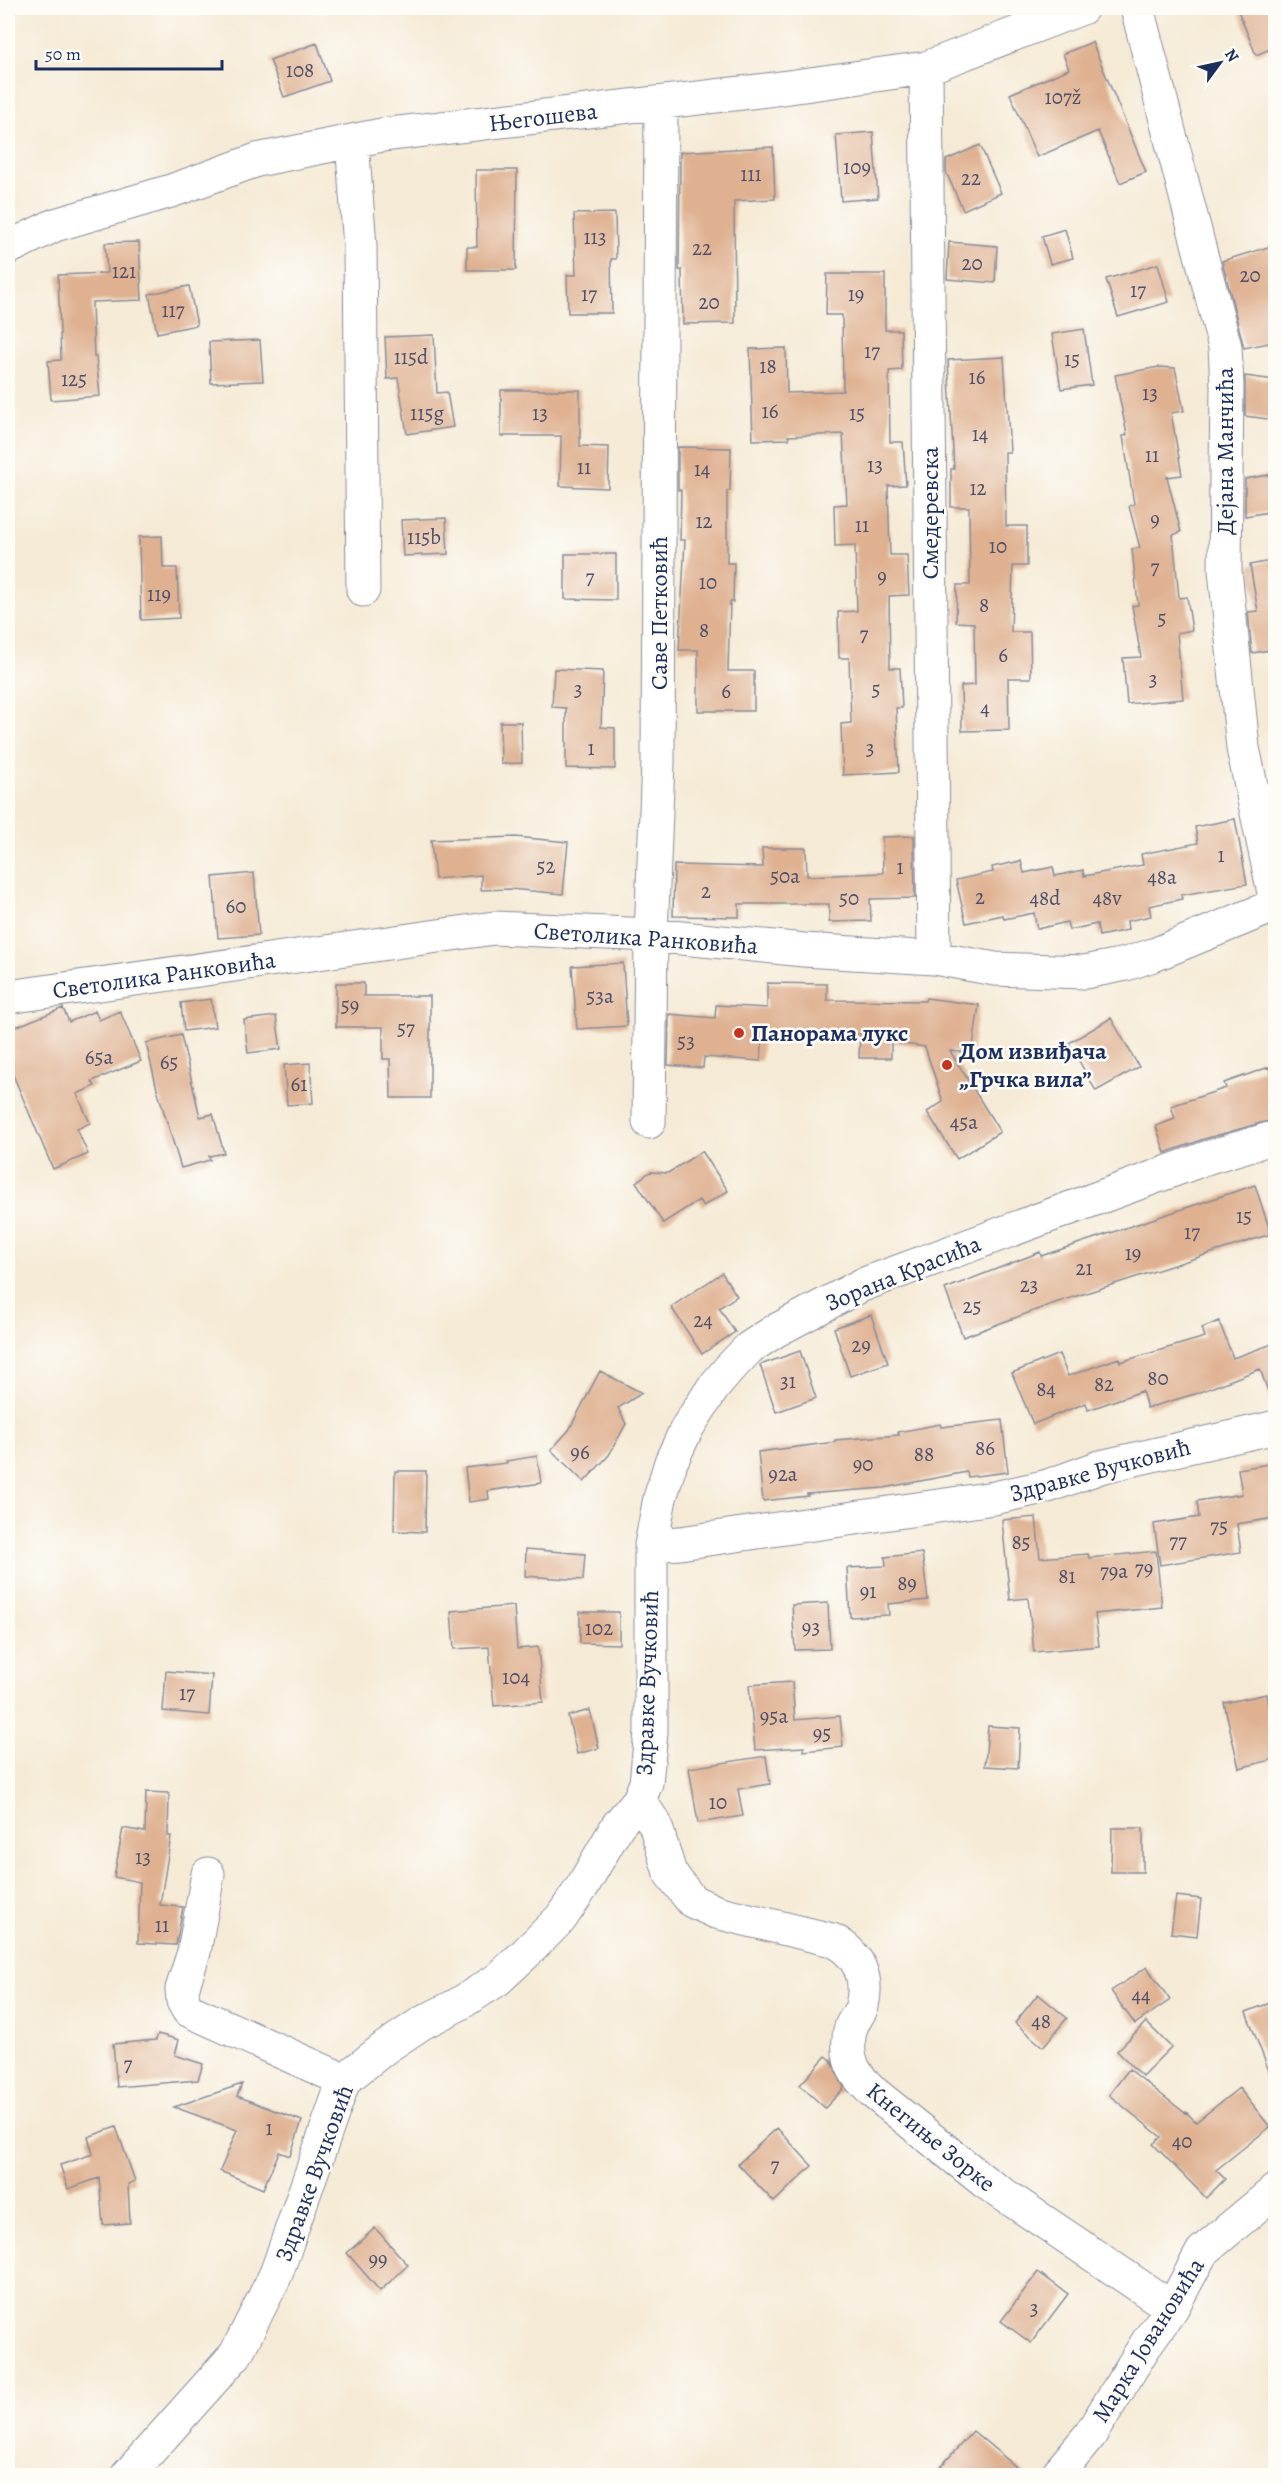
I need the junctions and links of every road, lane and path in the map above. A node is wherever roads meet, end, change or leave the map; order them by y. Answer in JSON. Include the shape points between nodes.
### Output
{"nodes":[{"id":1,"x":1082,"y":8,"type":"edge"},
{"id":2,"x":1137,"y":8,"type":"edge"},
{"id":3,"x":926,"y":68,"type":"junction"},
{"id":4,"x":661,"y":104,"type":"junction"},
{"id":5,"x":352,"y":141,"type":"junction"},
{"id":6,"x":8,"y":248,"type":"edge"},
{"id":7,"x":363,"y":590,"type":"dead end"},
{"id":8,"x":1275,"y":904,"type":"edge"},
{"id":9,"x":651,"y":935,"type":"junction"},
{"id":10,"x":934,"y":958,"type":"junction"},
{"id":11,"x":8,"y":997,"type":"edge"},
{"id":12,"x":649,"y":1122,"type":"dead end"},
{"id":13,"x":1275,"y":1137,"type":"edge"},
{"id":14,"x":1275,"y":1427,"type":"edge"},
{"id":15,"x":651,"y":1545,"type":"junction"},
{"id":16,"x":639,"y":1800,"type":"junction"},
{"id":17,"x":208,"y":1874,"type":"dead end"},
{"id":18,"x":344,"y":2080,"type":"junction"},
{"id":19,"x":1275,"y":2190,"type":"edge"},
{"id":20,"x":1172,"y":2308,"type":"junction"},
{"id":21,"x":127,"y":2475,"type":"edge"},
{"id":22,"x":1056,"y":2475,"type":"edge"}],
"edges":[{"from":1,"to":3,"type":"street","name":"Његошева"},
{"from":2,"to":8,"type":"street","name":"Дејана Манчића","via":[[1225,346],[1225,570],[1243,748]]},
{"from":3,"to":4,"type":"street","name":"Његошева"},
{"from":3,"to":10,"type":"street","name":"Смедеревска"},
{"from":4,"to":5,"type":"street","name":"Његошева"},
{"from":4,"to":9,"type":"street","name":"Саве Петковић","via":[[658,750]]},
{"from":5,"to":6,"type":"street","name":"Његошева","via":[[257,160],[171,191],[55,225]]},
{"from":5,"to":7,"type":"street","via":[[360,247]]},
{"from":8,"to":10,"type":"street","name":"Светолика Ранковића","via":[[1156,954],[1085,972],[995,969]]},
{"from":9,"to":10,"type":"street","name":"Светолика Ранковића"},
{"from":9,"to":11,"type":"street","name":"Светолика Ранковића","via":[[494,928]]},
{"from":9,"to":12,"type":"street","name":"Саве Петковић"},
{"from":13,"to":15,"type":"street","name":"Зорана Красића","via":[[1209,1157],[862,1285],[749,1348],[713,1388],[687,1428],[665,1480]]},
{"from":14,"to":15,"type":"street","name":"Здравке Вучковић","via":[[1100,1467],[1048,1486],[994,1498]]},
{"from":15,"to":16,"type":"street","name":"Здравке Вучковић","via":[[651,1732],[646,1783]]},
{"from":16,"to":18,"type":"street","name":"Здравке Вучковић","via":[[618,1825],[561,1918],[526,1953],[497,1980],[422,2023]]},
{"from":16,"to":20,"type":"street","name":"Кнегиње Зорке","via":[[655,1824],[670,1873],[692,1901],[716,1912],[832,1940],[844,1946],[858,1962],[865,1981],[862,2008],[851,2027],[849,2049],[857,2077],[985,2182]]},
{"from":17,"to":18,"type":"street","via":[[194,1952],[182,1989],[188,2010]]},
{"from":18,"to":21,"type":"street","name":"Здравке Вучковић","via":[[276,2274],[236,2354]]},
{"from":19,"to":20,"type":"street","name":"Марка Јовановића","via":[[1202,2252]]},
{"from":20,"to":22,"type":"street","name":"Марка Јовановића","via":[[1090,2435]]}]}
